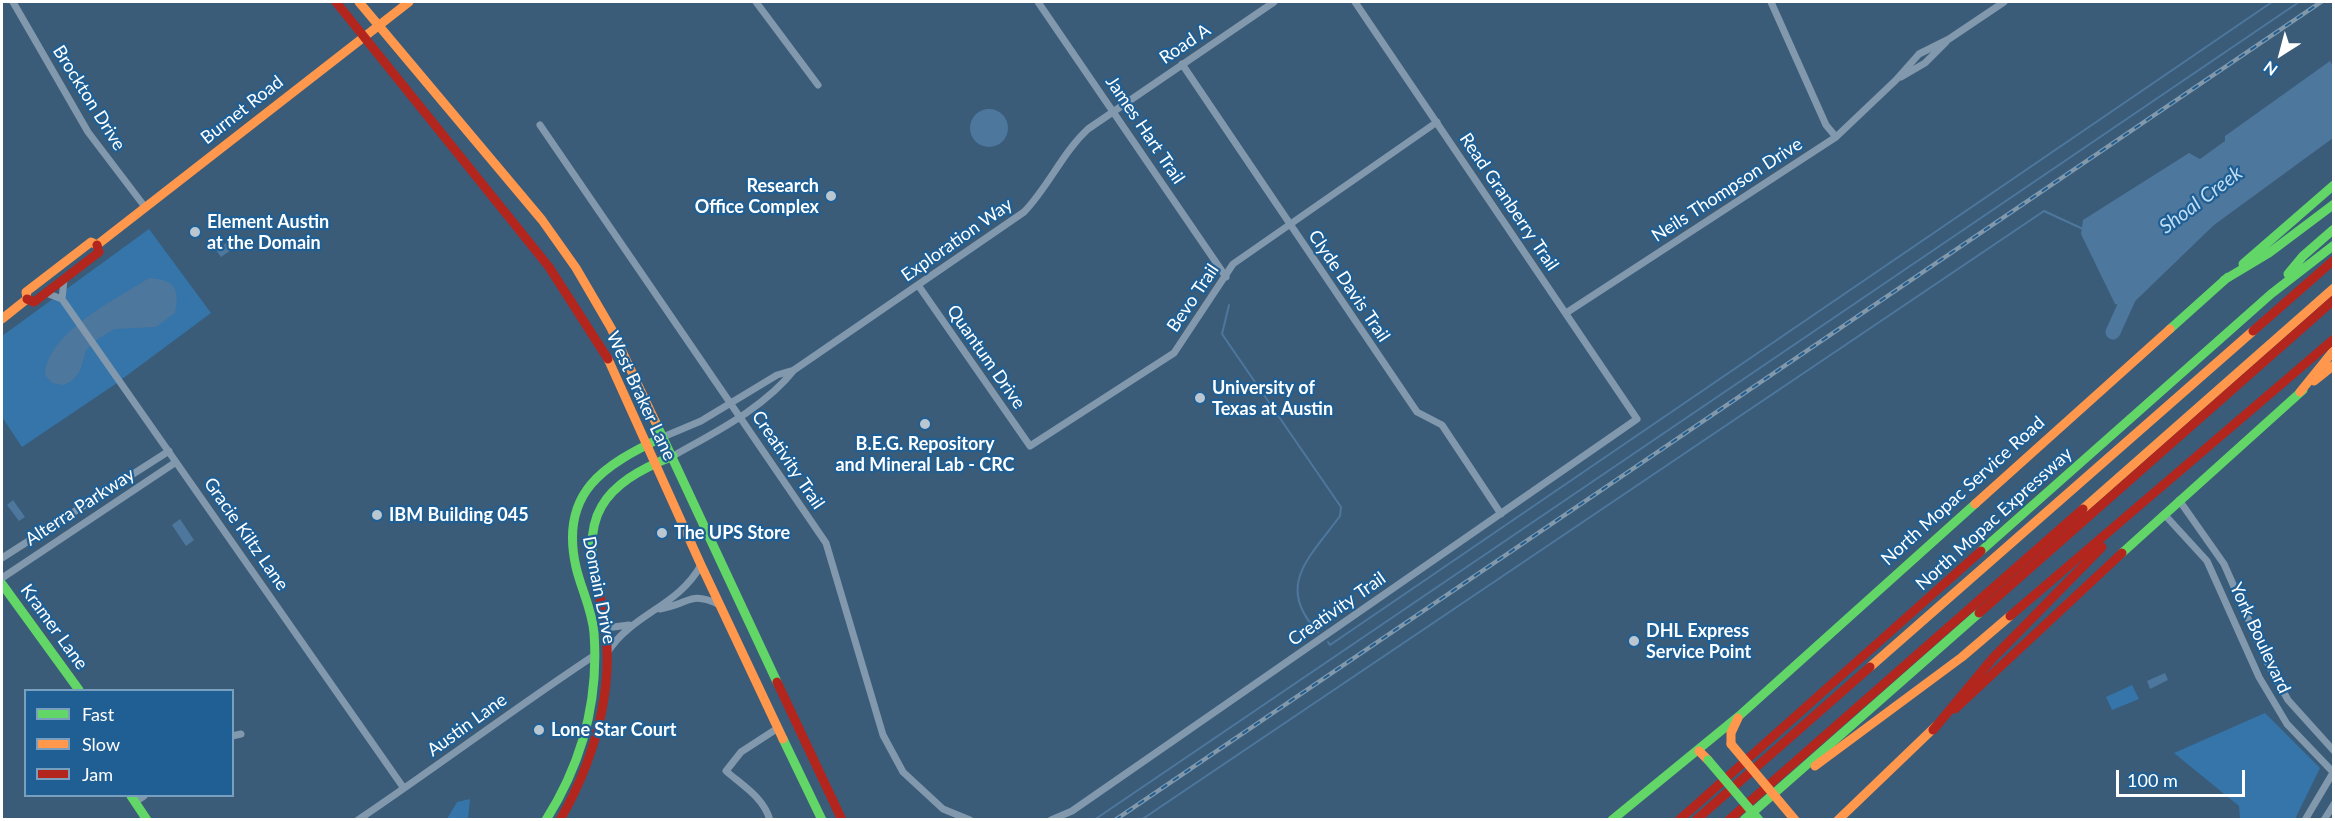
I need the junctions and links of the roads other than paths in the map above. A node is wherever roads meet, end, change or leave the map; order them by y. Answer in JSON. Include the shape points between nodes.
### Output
{"nodes":[{"id":1,"x":13,"y":2,"type":"edge"},
{"id":2,"x":336,"y":2,"type":"edge"},
{"id":3,"x":359,"y":2,"type":"edge"},
{"id":4,"x":409,"y":2,"type":"edge"},
{"id":5,"x":756,"y":2,"type":"edge"},
{"id":6,"x":1038,"y":2,"type":"edge"},
{"id":7,"x":1274,"y":2,"type":"edge"},
{"id":8,"x":1355,"y":2,"type":"edge"},
{"id":9,"x":1771,"y":2,"type":"edge"},
{"id":10,"x":2004,"y":2,"type":"edge"},
{"id":11,"x":378,"y":24,"type":"junction"},
{"id":12,"x":365,"y":35,"type":"junction"},
{"id":13,"x":1949,"y":39,"type":"junction"},
{"id":14,"x":1182,"y":64,"type":"junction"},
{"id":15,"x":1896,"y":80,"type":"junction"},
{"id":16,"x":818,"y":85,"type":"dead end"},
{"id":17,"x":1113,"y":110,"type":"junction"},
{"id":18,"x":1437,"y":122,"type":"junction"},
{"id":19,"x":540,"y":125,"type":"dead end"},
{"id":20,"x":1836,"y":137,"type":"junction"},
{"id":21,"x":2334,"y":185,"type":"edge"},
{"id":22,"x":2334,"y":204,"type":"edge"},
{"id":23,"x":146,"y":207,"type":"junction"},
{"id":24,"x":1289,"y":226,"type":"junction"},
{"id":25,"x":2334,"y":229,"type":"edge"},
{"id":26,"x":97,"y":245,"type":"junction"},
{"id":27,"x":2334,"y":245,"type":"edge"},
{"id":28,"x":2334,"y":260,"type":"edge"},
{"id":29,"x":1226,"y":277,"type":"junction"},
{"id":30,"x":64,"y":279,"type":"junction"},
{"id":31,"x":2224,"y":280,"type":"junction"},
{"id":32,"x":918,"y":285,"type":"junction"},
{"id":33,"x":2334,"y":288,"type":"edge"},
{"id":34,"x":46,"y":293,"type":"junction"},
{"id":35,"x":2271,"y":294,"type":"junction"},
{"id":36,"x":27,"y":299,"type":"junction"},
{"id":37,"x":62,"y":299,"type":"junction"},
{"id":38,"x":2334,"y":300,"type":"edge"},
{"id":39,"x":1566,"y":313,"type":"junction"},
{"id":40,"x":2,"y":319,"type":"edge"},
{"id":41,"x":2334,"y":339,"type":"edge"},
{"id":42,"x":2334,"y":350,"type":"edge"},
{"id":43,"x":2334,"y":365,"type":"edge"},
{"id":44,"x":794,"y":370,"type":"junction"},
{"id":45,"x":2300,"y":392,"type":"junction"},
{"id":46,"x":730,"y":401,"type":"junction"},
{"id":47,"x":741,"y":416,"type":"junction"},
{"id":48,"x":1637,"y":419,"type":"joint"},
{"id":49,"x":663,"y":437,"type":"junction"},
{"id":50,"x":646,"y":445,"type":"junction"},
{"id":51,"x":1030,"y":446,"type":"joint"},
{"id":52,"x":169,"y":451,"type":"junction"},
{"id":53,"x":673,"y":456,"type":"junction"},
{"id":54,"x":176,"y":462,"type":"junction"},
{"id":55,"x":654,"y":464,"type":"junction"},
{"id":56,"x":2179,"y":500,"type":"junction"},
{"id":57,"x":2147,"y":501,"type":"junction"},
{"id":58,"x":1501,"y":514,"type":"junction"},
{"id":59,"x":2164,"y":514,"type":"junction"},
{"id":60,"x":575,"y":516,"type":"junction"},
{"id":61,"x":594,"y":521,"type":"junction"},
{"id":62,"x":2,"y":558,"type":"edge"},
{"id":63,"x":701,"y":566,"type":"junction"},
{"id":64,"x":2,"y":578,"type":"edge"},
{"id":65,"x":2,"y":584,"type":"edge"},
{"id":66,"x":720,"y":605,"type":"junction"},
{"id":67,"x":660,"y":609,"type":"junction"},
{"id":68,"x":632,"y":625,"type":"junction"},
{"id":69,"x":606,"y":628,"type":"junction"},
{"id":70,"x":594,"y":629,"type":"junction"},
{"id":71,"x":2254,"y":632,"type":"junction"},
{"id":72,"x":2241,"y":637,"type":"junction"},
{"id":73,"x":600,"y":655,"type":"junction"},
{"id":74,"x":78,"y":689,"type":"edge"},
{"id":75,"x":594,"y":700,"type":"junction"},
{"id":76,"x":604,"y":703,"type":"junction"},
{"id":77,"x":1739,"y":716,"type":"junction"},
{"id":78,"x":778,"y":728,"type":"junction"},
{"id":79,"x":1933,"y":730,"type":"junction"},
{"id":80,"x":241,"y":734,"type":"dead end"},
{"id":81,"x":234,"y":736,"type":"edge"},
{"id":82,"x":583,"y":742,"type":"junction"},
{"id":83,"x":1699,"y":751,"type":"junction"},
{"id":84,"x":2334,"y":751,"type":"edge"},
{"id":85,"x":2333,"y":772,"type":"edge"},
{"id":86,"x":1790,"y":779,"type":"junction"},
{"id":87,"x":403,"y":787,"type":"junction"},
{"id":88,"x":133,"y":799,"type":"edge"},
{"id":89,"x":2334,"y":804,"type":"edge"},
{"id":90,"x":147,"y":819,"type":"edge"},
{"id":91,"x":358,"y":819,"type":"edge"},
{"id":92,"x":546,"y":819,"type":"edge"},
{"id":93,"x":558,"y":819,"type":"edge"},
{"id":94,"x":770,"y":819,"type":"edge"},
{"id":95,"x":822,"y":819,"type":"edge"},
{"id":96,"x":842,"y":819,"type":"edge"},
{"id":97,"x":970,"y":819,"type":"edge"},
{"id":98,"x":1051,"y":819,"type":"edge"},
{"id":99,"x":1612,"y":819,"type":"edge"},
{"id":100,"x":1679,"y":819,"type":"edge"},
{"id":101,"x":1696,"y":819,"type":"edge"},
{"id":102,"x":1729,"y":819,"type":"edge"},
{"id":103,"x":1744,"y":819,"type":"edge"},
{"id":104,"x":1760,"y":819,"type":"edge"},
{"id":105,"x":1795,"y":819,"type":"edge"},
{"id":106,"x":1838,"y":819,"type":"edge"},
{"id":107,"x":2305,"y":819,"type":"edge"},
{"id":108,"x":2324,"y":819,"type":"edge"}],
"edges":[{"from":1,"to":23,"type":"street","name":"Brockton Drive","via":[[88,132]]},
{"from":2,"to":12,"type":"main road","name":"West Braker Lane"},
{"from":3,"to":11,"type":"main road","name":"West Braker Lane"},
{"from":4,"to":11,"type":"main road","name":"Burnet Road"},
{"from":5,"to":16,"type":"street"},
{"from":6,"to":17,"type":"street","name":"James Hart Trail"},
{"from":7,"to":14,"type":"street","name":"Road A"},
{"from":8,"to":18,"type":"street","name":"Read Granberry Trail"},
{"from":9,"to":20,"type":"street","via":[[1826,125]]},
{"from":10,"to":13,"type":"street","name":"Neils Thompson Drive"},
{"from":11,"to":12,"type":"main road","name":"Burnet Road"},
{"from":11,"to":49,"type":"main road","name":"West Braker Lane","via":[[542,220],[576,267],[611,328]]},
{"from":12,"to":23,"type":"main road","name":"Burnet Road"},
{"from":12,"to":50,"type":"main road","name":"West Braker Lane","via":[[561,284],[603,346]]},
{"from":13,"to":15,"type":"street","name":"Neils Thompson Drive","via":[[1925,63]]},
{"from":13,"to":15,"type":"street","name":"Neils Thompson Drive","via":[[1918,54]]},
{"from":14,"to":17,"type":"street","name":"Road A"},
{"from":14,"to":24,"type":"street","name":"Clyde Davis Trail"},
{"from":15,"to":20,"type":"street","name":"Neils Thompson Drive"},
{"from":17,"to":29,"type":"street","name":"James Hart Trail"},
{"from":17,"to":32,"type":"street","name":"Exploration Way","via":[[1074,142],[1024,212]]},
{"from":18,"to":24,"type":"street","name":"Bevo Trail"},
{"from":18,"to":39,"type":"street","name":"Read Granberry Trail"},
{"from":19,"to":46,"type":"street","name":"Creativity Trail"},
{"from":20,"to":39,"type":"street","name":"Neils Thompson Drive"},
{"from":21,"to":31,"type":"main road","name":"North Mopac Service Road"},
{"from":22,"to":31,"type":"main road","via":[[2269,253]]},
{"from":23,"to":26,"type":"main road","name":"Burnet Road"},
{"from":24,"to":29,"type":"street","name":"Bevo Trail","via":[[1233,264]]},
{"from":24,"to":58,"type":"street","name":"Clyde Davis Trail","via":[[1417,412],[1442,425]]},
{"from":25,"to":35,"type":"main road","via":[[2303,256]]},
{"from":26,"to":30,"type":"main road","name":"Burnet Road","via":[[99,252]]},
{"from":26,"to":36,"type":"main road","name":"Burnet Road","via":[[91,242],[27,292]]},
{"from":27,"to":35,"type":"main road","name":"North Mopac Expressway"},
{"from":28,"to":101,"type":"main road"},
{"from":29,"to":51,"type":"street","name":"Bevo Trail","via":[[1174,353]]},
{"from":30,"to":34,"type":"main road","name":"Burnet Road"},
{"from":30,"to":37,"type":"street"},
{"from":31,"to":77,"type":"main road","name":"North Mopac Service Road"},
{"from":32,"to":44,"type":"street","name":"Exploration Way"},
{"from":32,"to":51,"type":"street","name":"Quantum Drive"},
{"from":33,"to":102,"type":"main road"},
{"from":34,"to":36,"type":"main road","name":"Burnet Road","via":[[34,302]]},
{"from":34,"to":37,"type":"street"},
{"from":35,"to":100,"type":"main road","name":"North Mopac Expressway"},
{"from":36,"to":40,"type":"main road","name":"Burnet Road"},
{"from":37,"to":52,"type":"street","name":"Gracie Kiltz Lane"},
{"from":38,"to":86,"type":"main road"},
{"from":39,"to":48,"type":"street","name":"Read Granberry Trail"},
{"from":41,"to":57,"type":"main road"},
{"from":42,"to":45,"type":"main road"},
{"from":43,"to":45,"type":"main road"},
{"from":44,"to":46,"type":"street","name":"Exploration Way"},
{"from":44,"to":47,"type":"street","name":"Exploration Way"},
{"from":45,"to":56,"type":"main road"},
{"from":46,"to":47,"type":"street","name":"Creativity Trail"},
{"from":46,"to":49,"type":"street","name":"Exploration Way","via":[[701,421]]},
{"from":47,"to":53,"type":"street","name":"Exploration Way"},
{"from":47,"to":97,"type":"street","name":"Creativity Trail","via":[[826,543],[883,735],[903,771],[943,809]]},
{"from":48,"to":58,"type":"street","name":"Creativity Trail"},
{"from":49,"to":50,"type":"main road","name":"Domain Drive"},
{"from":49,"to":53,"type":"main road","name":"West Braker Lane"},
{"from":50,"to":55,"type":"main road","name":"West Braker Lane"},
{"from":50,"to":60,"type":"main road","name":"Domain Drive","via":[[606,467],[590,484]]},
{"from":52,"to":54,"type":"street","name":"Gracie Kiltz Lane"},
{"from":52,"to":62,"type":"street","name":"Alterra Parkway"},
{"from":53,"to":55,"type":"main road","name":"Domain Drive"},
{"from":53,"to":96,"type":"main road","name":"West Braker Lane"},
{"from":54,"to":64,"type":"street","name":"Alterra Parkway"},
{"from":54,"to":87,"type":"street","name":"Gracie Kiltz Lane"},
{"from":55,"to":61,"type":"main road","name":"Domain Drive","via":[[628,477]]},
{"from":55,"to":63,"type":"main road","name":"West Braker Lane"},
{"from":56,"to":59,"type":"main road"},
{"from":56,"to":71,"type":"street","name":"York Boulevard","via":[[2224,564]]},
{"from":57,"to":79,"type":"main road","via":[[2019,629]]},
{"from":57,"to":86,"type":"main road","via":[[1930,682],[1816,765]]},
{"from":58,"to":98,"type":"street","name":"Creativity Trail","via":[[1072,811]]},
{"from":59,"to":72,"type":"street","name":"York Boulevard","via":[[2207,561]]},
{"from":59,"to":79,"type":"main road"},
{"from":60,"to":61,"type":"main road"},
{"from":60,"to":70,"type":"main road","name":"Domain Drive","via":[[571,526],[572,548]]},
{"from":61,"to":69,"type":"main road","name":"Domain Drive","via":[[591,557]]},
{"from":63,"to":66,"type":"main road","name":"West Braker Lane"},
{"from":63,"to":67,"type":"street","via":[[691,584]]},
{"from":65,"to":74,"type":"main road","name":"Kramer Lane"},
{"from":66,"to":67,"type":"street","via":[[693,597]]},
{"from":66,"to":78,"type":"main road","name":"West Braker Lane"},
{"from":67,"to":68,"type":"street"},
{"from":68,"to":69,"type":"street"},
{"from":68,"to":73,"type":"street","name":"Austin Lane"},
{"from":69,"to":70,"type":"main road"},
{"from":69,"to":73,"type":"main road","name":"Domain Drive"},
{"from":70,"to":73,"type":"main road","name":"Domain Drive"},
{"from":71,"to":72,"type":"street"},
{"from":71,"to":84,"type":"street","name":"York Boulevard","via":[[2288,700]]},
{"from":72,"to":85,"type":"street","name":"York Boulevard","via":[[2287,724]]},
{"from":73,"to":75,"type":"main road","name":"Domain Drive"},
{"from":73,"to":76,"type":"main road","name":"Domain Drive"},
{"from":73,"to":87,"type":"street","name":"Austin Lane","via":[[519,705]]},
{"from":75,"to":76,"type":"main road"},
{"from":75,"to":82,"type":"main road","name":"Domain Drive"},
{"from":76,"to":93,"type":"main road","name":"Domain Drive","via":[[585,776]]},
{"from":77,"to":83,"type":"main road","name":"North Mopac Service Road"},
{"from":77,"to":105,"type":"main road","bridge":true,"via":[[1731,733],[1731,744]]},
{"from":78,"to":94,"type":"street","via":[[741,752],[726,771],[757,796]]},
{"from":78,"to":95,"type":"main road","name":"West Braker Lane"},
{"from":79,"to":106,"type":"main road"},
{"from":80,"to":81,"type":"street"},
{"from":82,"to":92,"type":"main road","name":"Domain Drive","via":[[572,774]]},
{"from":82,"to":93,"type":"main road","via":[[582,762]]},
{"from":83,"to":99,"type":"main road","name":"North Mopac Service Road"},
{"from":83,"to":104,"type":"main road","bridge":true},
{"from":85,"to":107,"type":"street"},
{"from":86,"to":103,"type":"main road"},
{"from":87,"to":91,"type":"street","name":"Austin Lane"},
{"from":88,"to":90,"type":"main road"},
{"from":89,"to":108,"type":"street"}]}
